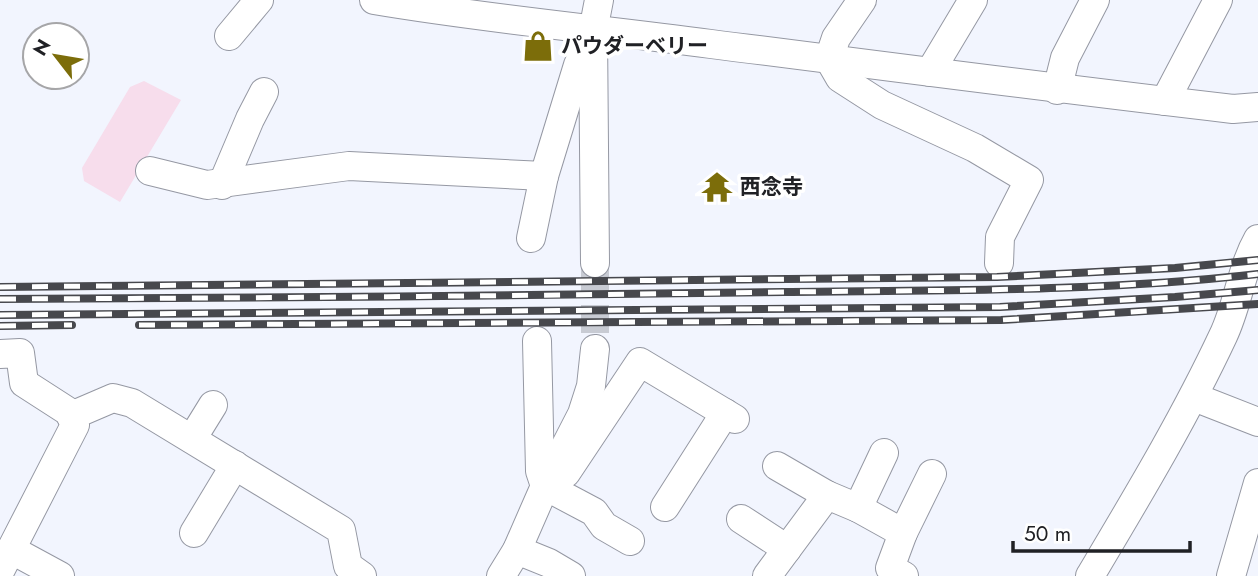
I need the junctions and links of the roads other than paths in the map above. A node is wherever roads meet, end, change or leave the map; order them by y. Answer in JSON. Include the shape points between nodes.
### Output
{"nodes":[{"id":1,"x":259,"y":0,"type":"edge"},
{"id":2,"x":374,"y":0,"type":"edge"},
{"id":3,"x":599,"y":0,"type":"edge"},
{"id":4,"x":862,"y":0,"type":"edge"},
{"id":5,"x":973,"y":0,"type":"edge"},
{"id":6,"x":1095,"y":0,"type":"edge"},
{"id":7,"x":1218,"y":0,"type":"edge"},
{"id":8,"x":593,"y":31,"type":"junction"},
{"id":9,"x":229,"y":36,"type":"dead end"},
{"id":10,"x":829,"y":59,"type":"junction"},
{"id":11,"x":930,"y":72,"type":"junction"},
{"id":12,"x":1057,"y":90,"type":"junction"},
{"id":13,"x":264,"y":92,"type":"dead end"},
{"id":14,"x":1165,"y":102,"type":"junction"},
{"id":15,"x":1258,"y":107,"type":"edge"},
{"id":16,"x":150,"y":171,"type":"dead end"},
{"id":17,"x":544,"y":176,"type":"junction"},
{"id":18,"x":222,"y":184,"type":"junction"},
{"id":19,"x":531,"y":238,"type":"dead end"},
{"id":20,"x":1258,"y":239,"type":"edge"},
{"id":21,"x":595,"y":263,"type":"tunnel mouth"},
{"id":22,"x":999,"y":263,"type":"dead end"},
{"id":23,"x":537,"y":341,"type":"dead end"},
{"id":24,"x":0,"y":354,"type":"edge"},
{"id":25,"x":600,"y":356,"type":"tunnel mouth"},
{"id":26,"x":1194,"y":397,"type":"junction"},
{"id":27,"x":213,"y":405,"type":"dead end"},
{"id":28,"x":71,"y":416,"type":"junction"},
{"id":29,"x":1258,"y":422,"type":"edge"},
{"id":30,"x":192,"y":439,"type":"junction"},
{"id":31,"x":884,"y":453,"type":"dead end"},
{"id":32,"x":235,"y":465,"type":"junction"},
{"id":33,"x":776,"y":466,"type":"dead end"},
{"id":34,"x":932,"y":474,"type":"dead end"},
{"id":35,"x":556,"y":479,"type":"junction"},
{"id":36,"x":1258,"y":483,"type":"edge"},
{"id":37,"x":827,"y":495,"type":"junction"},
{"id":38,"x":665,"y":507,"type":"dead end"},
{"id":39,"x":858,"y":508,"type":"junction"},
{"id":40,"x":741,"y":519,"type":"dead end"},
{"id":41,"x":194,"y":533,"type":"dead end"},
{"id":42,"x":903,"y":533,"type":"junction"},
{"id":43,"x":630,"y":541,"type":"dead end"},
{"id":44,"x":788,"y":549,"type":"junction"},
{"id":45,"x":517,"y":550,"type":"junction"},
{"id":46,"x":6,"y":560,"type":"edge"},
{"id":47,"x":60,"y":576,"type":"edge"},
{"id":48,"x":362,"y":576,"type":"edge"},
{"id":49,"x":500,"y":576,"type":"edge"},
{"id":50,"x":571,"y":576,"type":"edge"},
{"id":51,"x":767,"y":576,"type":"edge"},
{"id":52,"x":904,"y":576,"type":"edge"},
{"id":53,"x":1090,"y":576,"type":"edge"},
{"id":54,"x":1231,"y":576,"type":"edge"}],
"edges":[{"from":1,"to":9,"type":"street"},
{"from":2,"to":8,"type":"street"},
{"from":3,"to":8,"type":"street"},
{"from":4,"to":10,"type":"street","via":[[836,38]]},
{"from":5,"to":11,"type":"street"},
{"from":6,"to":12,"type":"street","via":[[1065,58]]},
{"from":7,"to":14,"type":"street"},
{"from":8,"to":10,"type":"street"},
{"from":8,"to":17,"type":"street"},
{"from":8,"to":21,"type":"street"},
{"from":10,"to":11,"type":"street"},
{"from":10,"to":22,"type":"street","via":[[840,78],[882,105],[975,148],[1029,180],[1000,237]]},
{"from":11,"to":12,"type":"street"},
{"from":12,"to":14,"type":"street"},
{"from":13,"to":18,"type":"street"},
{"from":14,"to":15,"type":"street"},
{"from":16,"to":18,"type":"street","via":[[207,185]]},
{"from":17,"to":18,"type":"street","via":[[349,166]]},
{"from":17,"to":19,"type":"street"},
{"from":20,"to":26,"type":"street","via":[[1231,321]]},
{"from":23,"to":35,"type":"street","via":[[540,471]]},
{"from":24,"to":28,"type":"street","via":[[20,354],[24,383]]},
{"from":25,"to":35,"type":"street"},
{"from":26,"to":29,"type":"street"},
{"from":26,"to":53,"type":"street"},
{"from":27,"to":30,"type":"street"},
{"from":28,"to":30,"type":"street","via":[[113,398],[132,403]]},
{"from":28,"to":46,"type":"street","via":[[75,425]]},
{"from":30,"to":32,"type":"street"},
{"from":31,"to":39,"type":"street"},
{"from":32,"to":41,"type":"street"},
{"from":32,"to":48,"type":"street","via":[[341,530],[348,566]]},
{"from":33,"to":37,"type":"street"},
{"from":34,"to":42,"type":"street"},
{"from":35,"to":38,"type":"street","via":[[639,362],[730,416]]},
{"from":35,"to":43,"type":"street","via":[[604,526]]},
{"from":35,"to":45,"type":"street"},
{"from":36,"to":54,"type":"street"},
{"from":37,"to":39,"type":"street"},
{"from":37,"to":44,"type":"street"},
{"from":39,"to":42,"type":"street"},
{"from":40,"to":44,"type":"street"},
{"from":42,"to":52,"type":"street","via":[[890,568]]},
{"from":44,"to":51,"type":"street"},
{"from":45,"to":49,"type":"street"},
{"from":45,"to":50,"type":"street"},
{"from":46,"to":47,"type":"street"}]}
